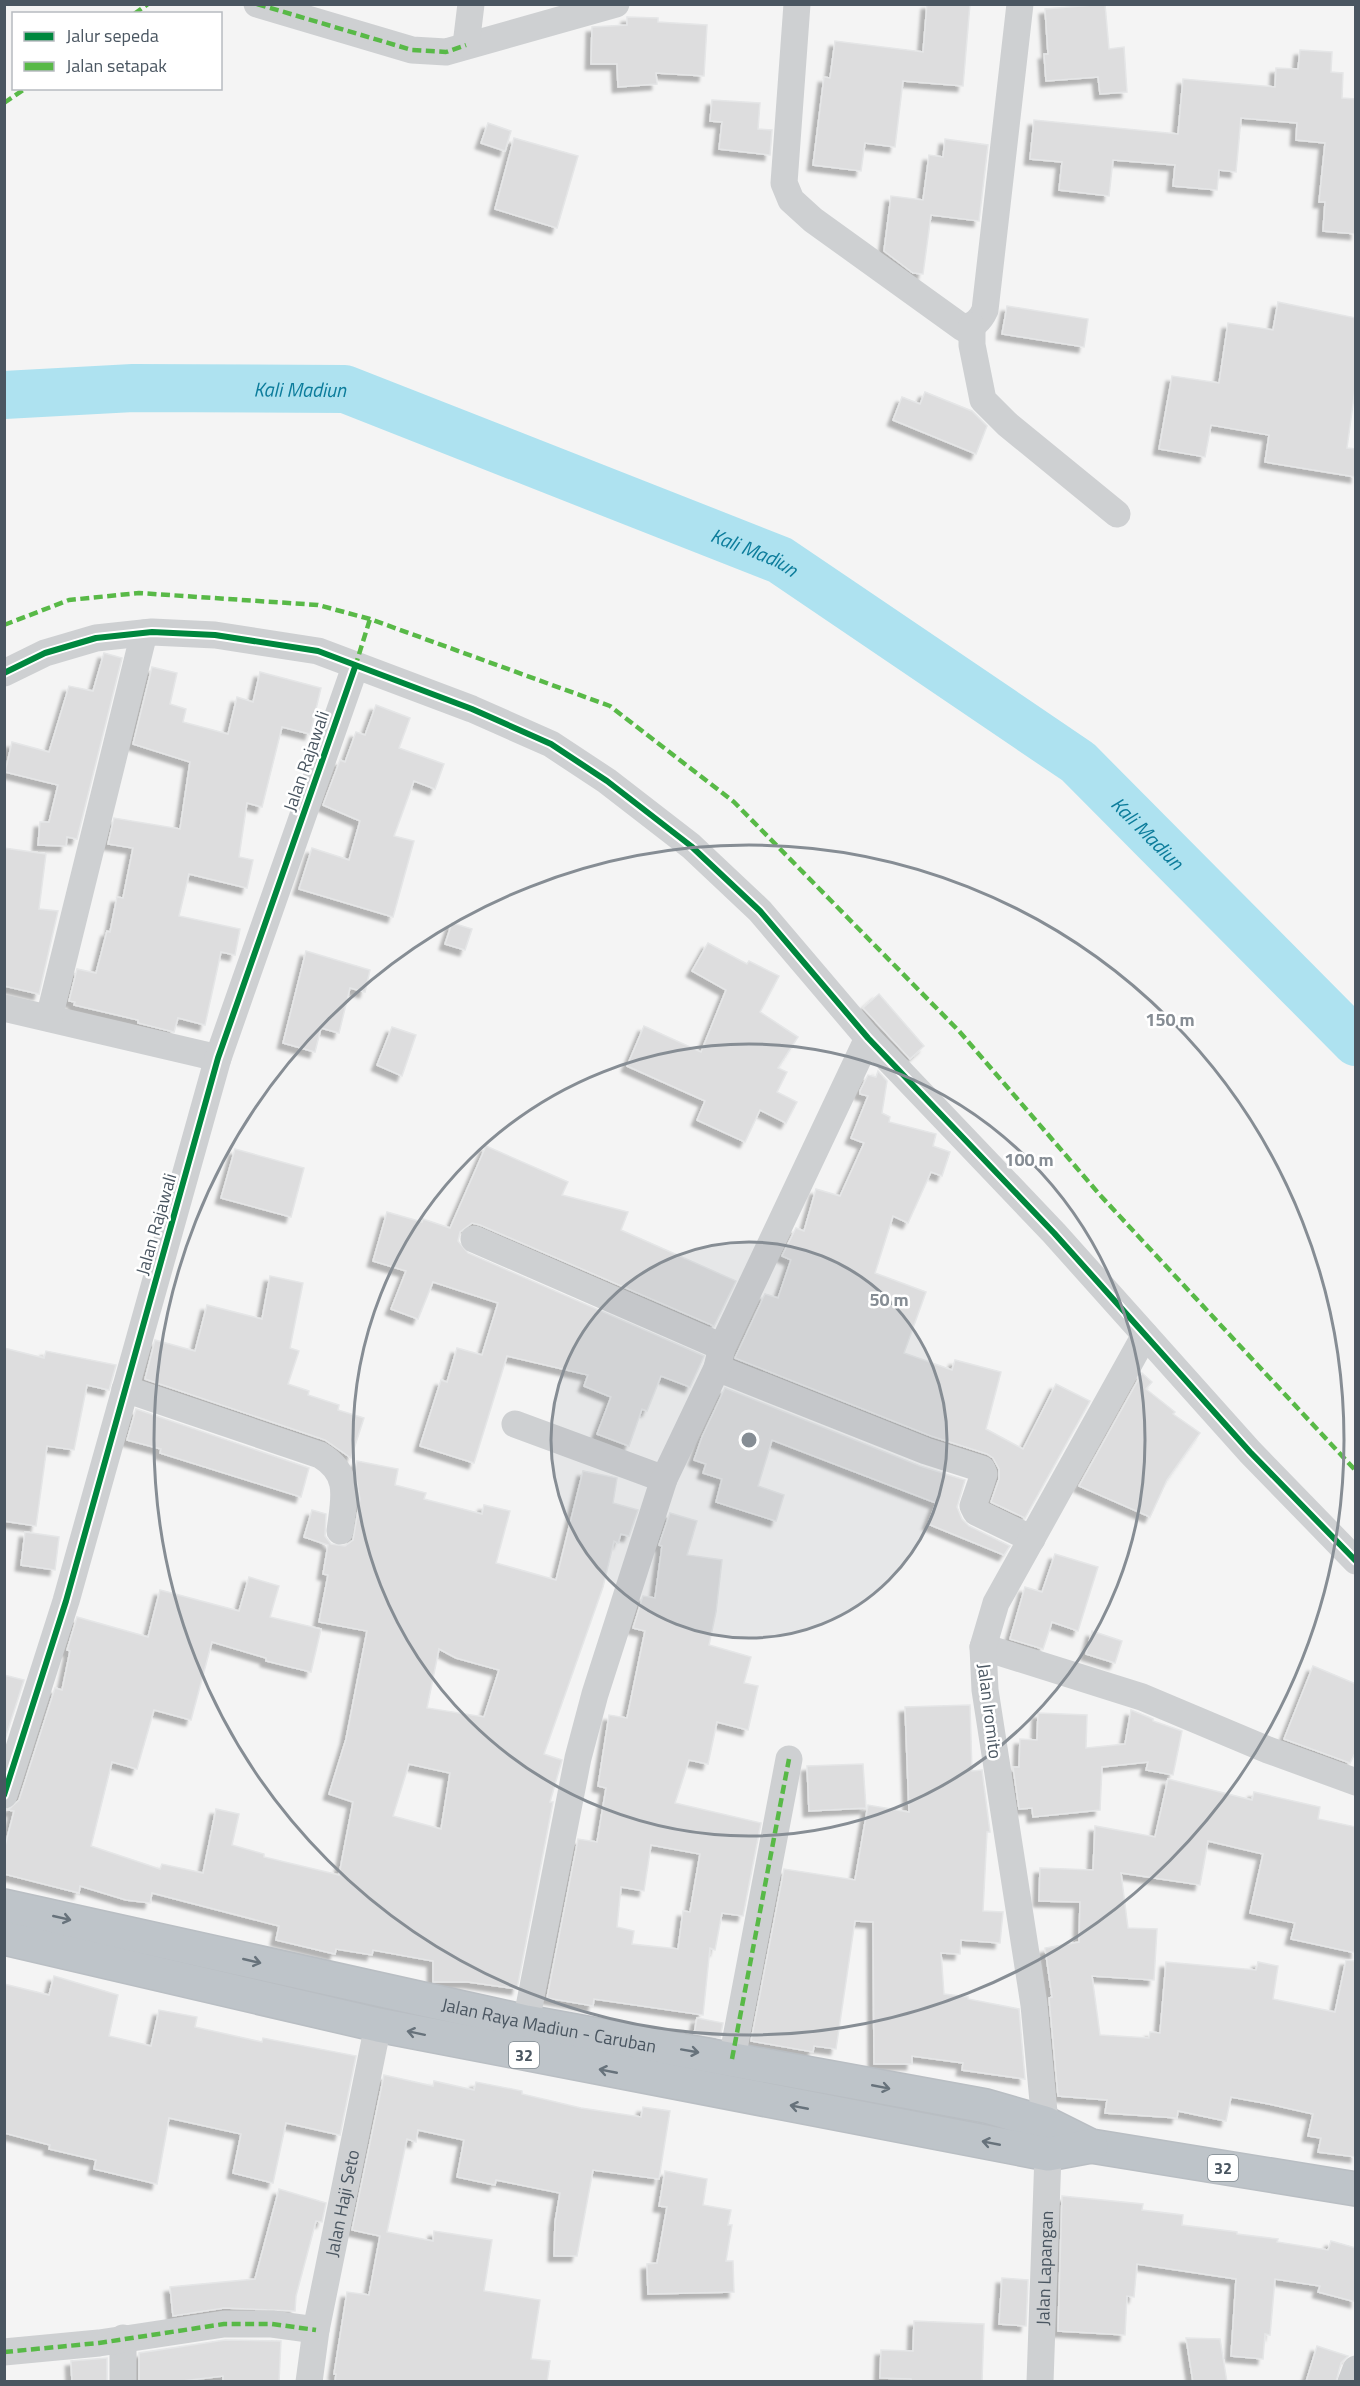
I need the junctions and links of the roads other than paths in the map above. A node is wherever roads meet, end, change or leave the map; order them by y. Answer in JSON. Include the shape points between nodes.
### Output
{"nodes":[{"id":1,"x":257,"y":4,"type":"edge"},
{"id":2,"x":471,"y":4,"type":"edge"},
{"id":3,"x":616,"y":4,"type":"edge"},
{"id":4,"x":797,"y":4,"type":"edge"},
{"id":5,"x":1020,"y":4,"type":"edge"},
{"id":6,"x":466,"y":45,"type":"junction"},
{"id":7,"x":972,"y":326,"type":"junction"},
{"id":8,"x":1117,"y":514,"type":"dead end"},
{"id":9,"x":144,"y":633,"type":"junction"},
{"id":10,"x":355,"y":667,"type":"junction"},
{"id":11,"x":4,"y":673,"type":"edge"},
{"id":12,"x":4,"y":1008,"type":"edge"},
{"id":13,"x":49,"y":1018,"type":"junction"},
{"id":14,"x":868,"y":1038,"type":"junction"},
{"id":15,"x":218,"y":1058,"type":"junction"},
{"id":16,"x":474,"y":1239,"type":"dead end"},
{"id":17,"x":1145,"y":1335,"type":"junction"},
{"id":18,"x":719,"y":1357,"type":"junction"},
{"id":19,"x":125,"y":1389,"type":"junction"},
{"id":20,"x":515,"y":1424,"type":"dead end"},
{"id":21,"x":664,"y":1479,"type":"junction"},
{"id":22,"x":340,"y":1531,"type":"dead end"},
{"id":23,"x":1032,"y":1539,"type":"junction"},
{"id":24,"x":1356,"y":1561,"type":"edge"},
{"id":25,"x":983,"y":1647,"type":"junction"},
{"id":26,"x":789,"y":1758,"type":"dead end"},
{"id":27,"x":1356,"y":1782,"type":"edge"},
{"id":28,"x":4,"y":1795,"type":"edge"},
{"id":29,"x":4,"y":1905,"type":"edge"},
{"id":30,"x":4,"y":1938,"type":"edge"},
{"id":31,"x":526,"y":2022,"type":"junction"},
{"id":32,"x":378,"y":2025,"type":"junction"},
{"id":33,"x":732,"y":2059,"type":"junction"},
{"id":34,"x":1047,"y":2139,"type":"junction"},
{"id":35,"x":1356,"y":2189,"type":"edge"},
{"id":36,"x":316,"y":2330,"type":"junction"},
{"id":37,"x":123,"y":2338,"type":"junction"},
{"id":38,"x":4,"y":2352,"type":"edge"},
{"id":39,"x":1356,"y":2369,"type":"edge"},
{"id":40,"x":123,"y":2382,"type":"edge"},
{"id":41,"x":309,"y":2382,"type":"edge"},
{"id":42,"x":1040,"y":2382,"type":"edge"},
{"id":43,"x":1351,"y":2382,"type":"edge"}],
"edges":[{"from":1,"to":6,"type":"street","via":[[412,50],[446,52]]},
{"from":2,"to":6,"type":"street"},
{"from":3,"to":6,"type":"street"},
{"from":4,"to":7,"type":"street","via":[[784,183],[791,200],[963,328]]},
{"from":5,"to":7,"type":"street","via":[[985,310]]},
{"from":7,"to":8,"type":"street","via":[[983,400]]},
{"from":9,"to":10,"type":"street","via":[[215,635],[318,651]]},
{"from":9,"to":11,"type":"street","via":[[96,638],[45,653]]},
{"from":9,"to":13,"type":"street"},
{"from":10,"to":14,"type":"street","via":[[472,709],[551,744],[607,781],[691,846],[760,911]]},
{"from":10,"to":15,"type":"street","name":"Jalan Rajawali"},
{"from":12,"to":13,"type":"street"},
{"from":13,"to":15,"type":"street"},
{"from":14,"to":17,"type":"street","via":[[1054,1233]]},
{"from":14,"to":18,"type":"street"},
{"from":15,"to":19,"type":"street","name":"Jalan Rajawali"},
{"from":16,"to":18,"type":"street"},
{"from":17,"to":23,"type":"street","name":"Jalan Iromito"},
{"from":17,"to":24,"type":"street","via":[[1250,1452]]},
{"from":18,"to":21,"type":"street"},
{"from":18,"to":23,"type":"street","via":[[926,1451],[982,1469],[984,1474],[973,1506],[976,1512]]},
{"from":19,"to":22,"type":"street","via":[[332,1462],[345,1492]]},
{"from":19,"to":28,"type":"street","name":"Jalan Rajawali","via":[[66,1601]]},
{"from":20,"to":21,"type":"street"},
{"from":21,"to":31,"type":"street","via":[[581,1748]]},
{"from":23,"to":25,"type":"street","name":"Jalan Iromito","via":[[996,1604]]},
{"from":25,"to":27,"type":"street","via":[[1142,1697]]},
{"from":25,"to":34,"type":"street","name":"Jalan Iromito","via":[[985,1690],[1035,2015]]},
{"from":26,"to":33,"type":"street"},
{"from":29,"to":31,"type":"highway","name":"Jalan Raya Madiun - Caruban","number":"32","one_way":true},
{"from":30,"to":32,"type":"highway","name":"Jalan Raya Madiun - Caruban","number":"32"},
{"from":31,"to":33,"type":"highway","name":"Jalan Raya Madiun - Caruban","number":"32","one_way":true},
{"from":34,"to":32,"type":"highway","name":"Jalan Raya Madiun - Caruban","number":"32","one_way":true,"via":[[543,2059]]},
{"from":32,"to":36,"type":"street","name":"Jalan Haji Seto"},
{"from":33,"to":34,"type":"highway","name":"Jalan Raya Madiun - Caruban","number":"32","one_way":true,"via":[[986,2106]]},
{"from":34,"to":35,"type":"highway","name":"Jalan Raya Madiun - Caruban","number":"32"},
{"from":34,"to":42,"type":"street","name":"Jalan Lapangan"},
{"from":36,"to":37,"type":"street","via":[[272,2324],[224,2324]]},
{"from":36,"to":41,"type":"street","name":"Jalan Haji Seto"},
{"from":37,"to":38,"type":"street"},
{"from":37,"to":40,"type":"street"},
{"from":39,"to":43,"type":"street"}]}
